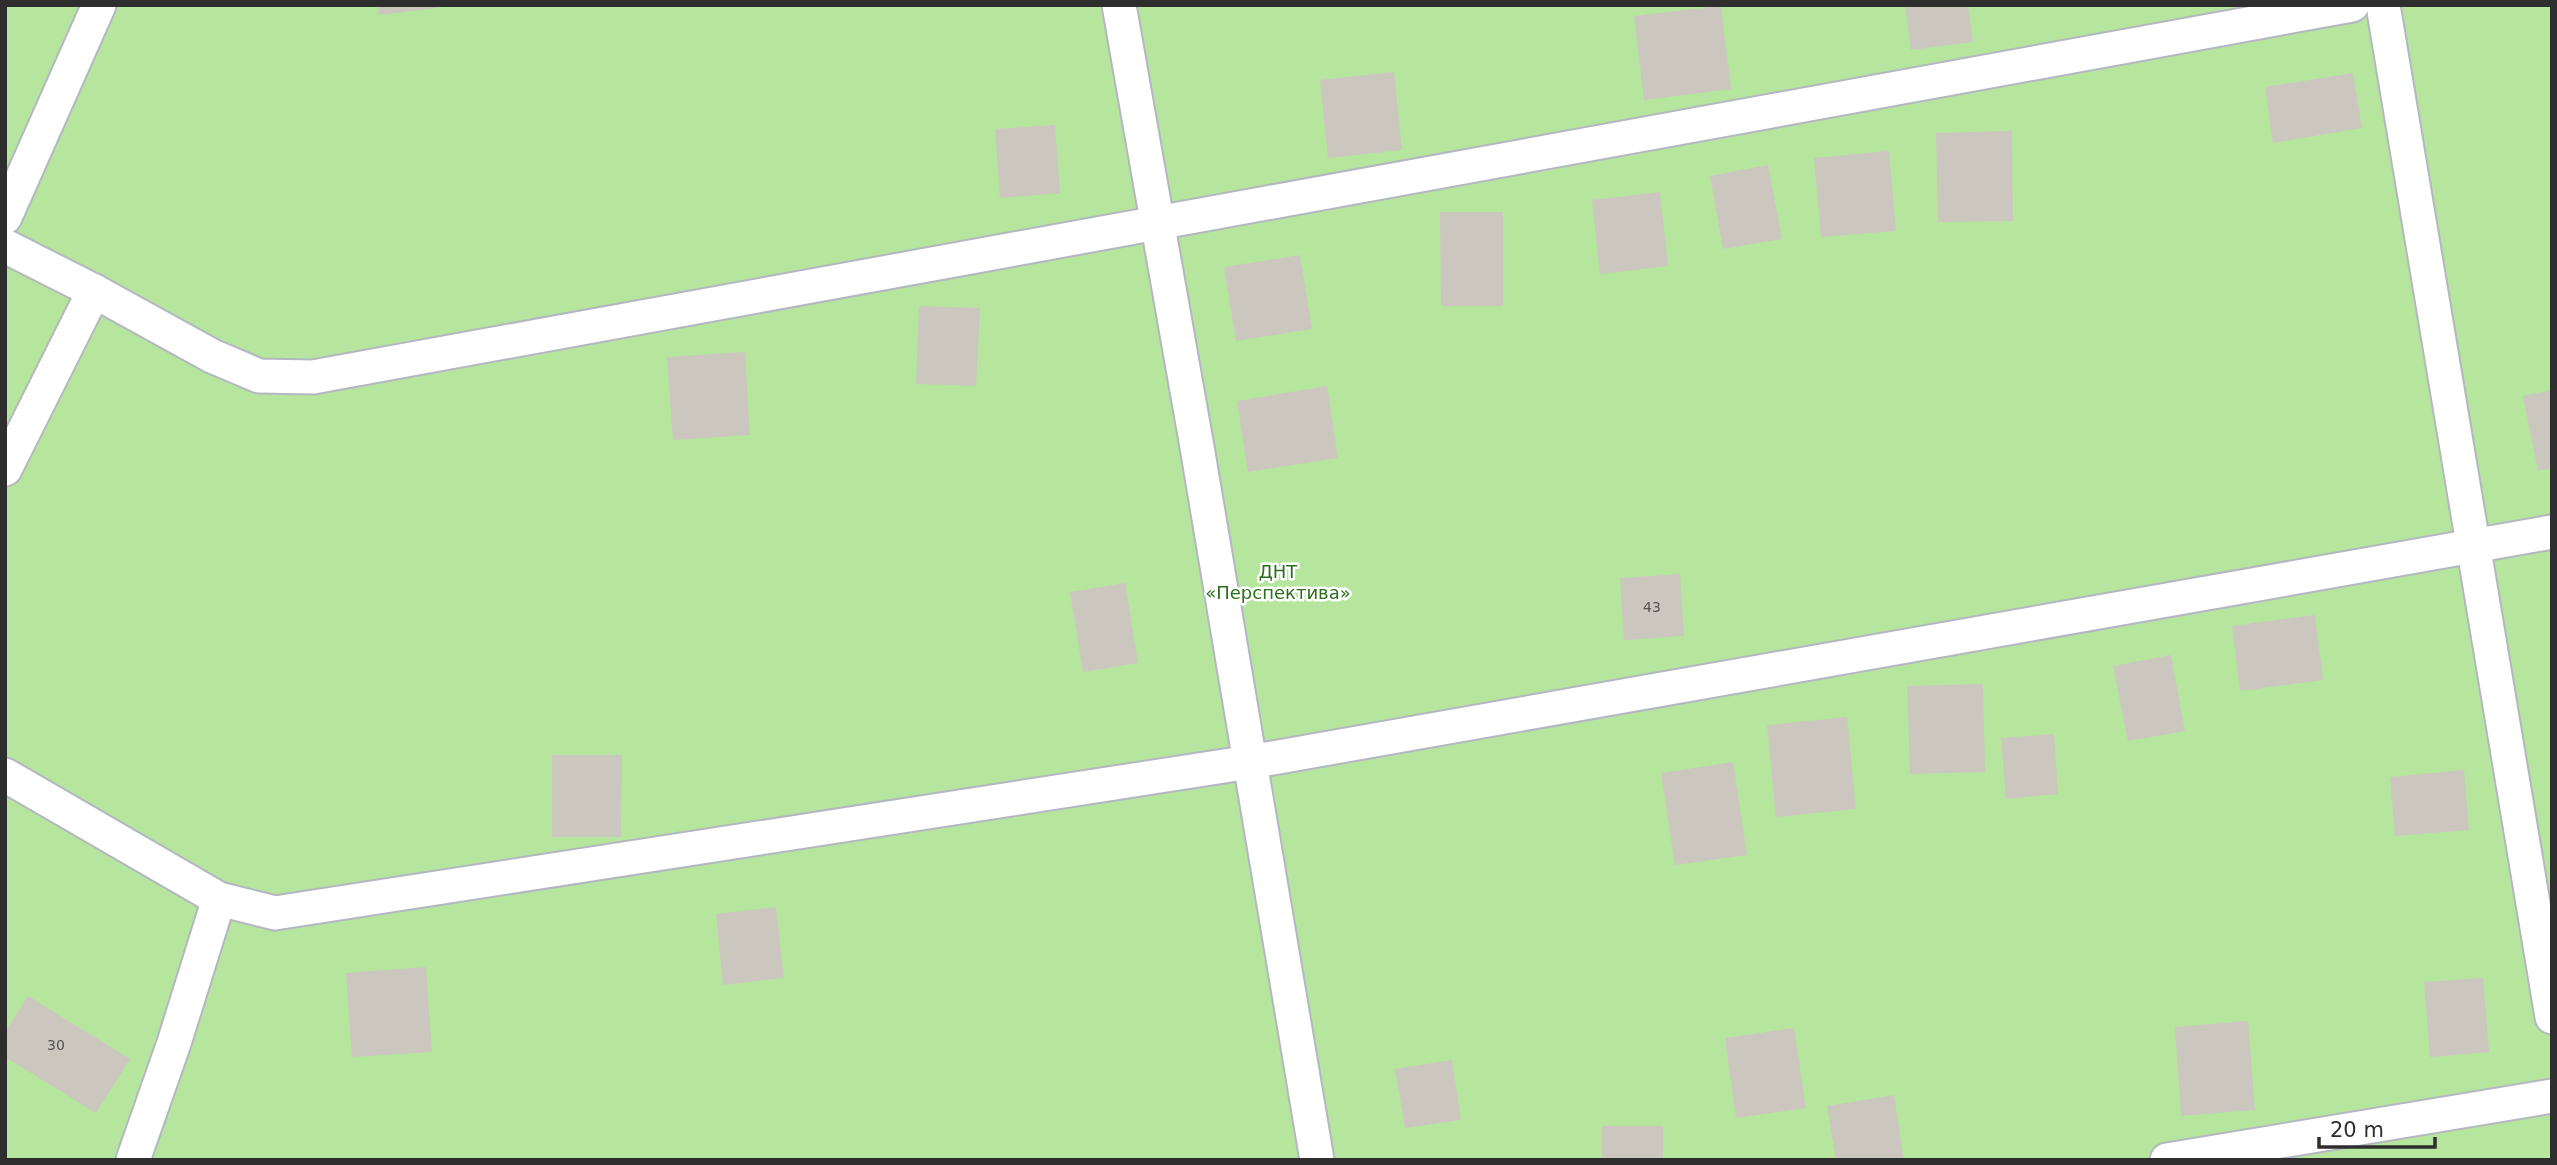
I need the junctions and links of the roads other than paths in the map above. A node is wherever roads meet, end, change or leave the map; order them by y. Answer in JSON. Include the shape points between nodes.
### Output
{"nodes":[{"id":1,"x":99,"y":5,"type":"edge"},
{"id":2,"x":1119,"y":5,"type":"edge"},
{"id":3,"x":2353,"y":5,"type":"edge"},
{"id":4,"x":2383,"y":5,"type":"edge"},
{"id":5,"x":5,"y":217,"type":"edge"},
{"id":6,"x":1157,"y":223,"type":"junction"},
{"id":7,"x":5,"y":246,"type":"edge"},
{"id":8,"x":94,"y":291,"type":"junction"},
{"id":9,"x":5,"y":469,"type":"edge"},
{"id":10,"x":2552,"y":532,"type":"edge"},
{"id":11,"x":2473,"y":546,"type":"junction"},
{"id":12,"x":1250,"y":762,"type":"junction"},
{"id":13,"x":5,"y":775,"type":"edge"},
{"id":14,"x":219,"y":899,"type":"junction"},
{"id":15,"x":2552,"y":1017,"type":"edge"},
{"id":16,"x":2552,"y":1097,"type":"edge"},
{"id":17,"x":133,"y":1160,"type":"edge"},
{"id":18,"x":1317,"y":1160,"type":"edge"},
{"id":19,"x":2167,"y":1160,"type":"edge"}],
"edges":[{"from":1,"to":5,"type":"street"},
{"from":2,"to":6,"type":"street"},
{"from":3,"to":6,"type":"street"},
{"from":4,"to":11,"type":"street"},
{"from":6,"to":8,"type":"street","via":[[313,377],[260,376],[212,356]]},
{"from":6,"to":12,"type":"street"},
{"from":7,"to":8,"type":"street"},
{"from":8,"to":9,"type":"street"},
{"from":10,"to":11,"type":"street"},
{"from":11,"to":12,"type":"street"},
{"from":11,"to":15,"type":"street"},
{"from":12,"to":14,"type":"street","via":[[275,913]]},
{"from":12,"to":18,"type":"street"},
{"from":13,"to":14,"type":"street"},
{"from":14,"to":17,"type":"street"},
{"from":16,"to":19,"type":"street"}]}
